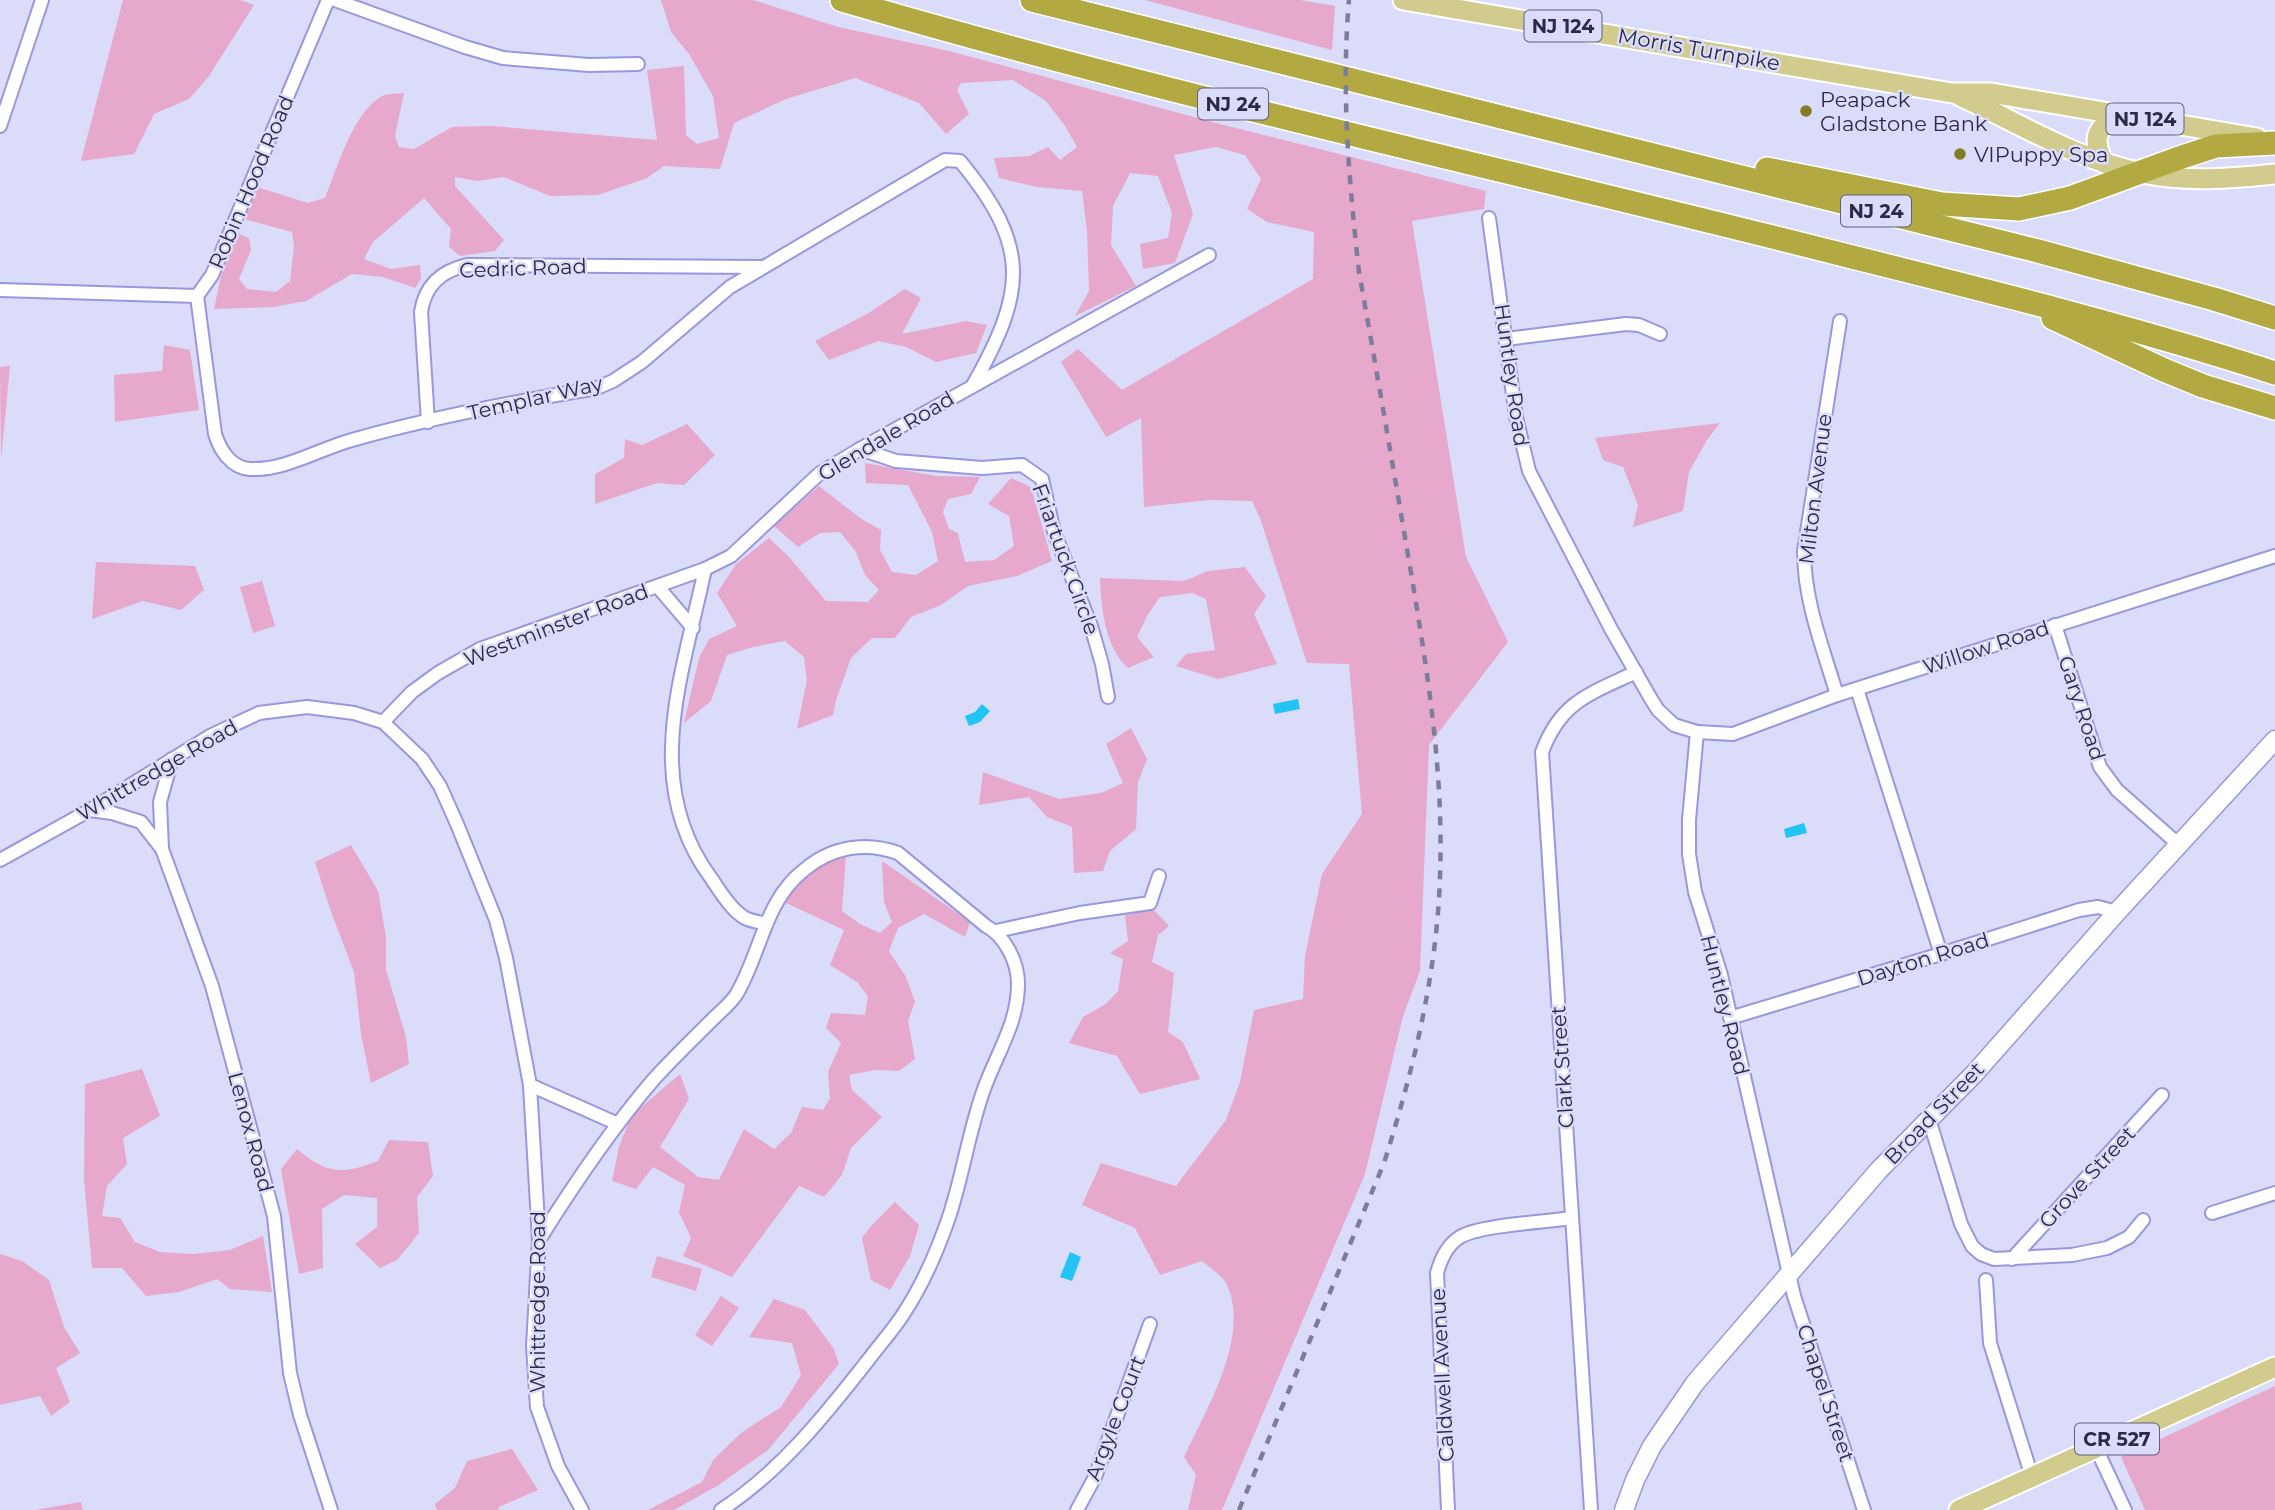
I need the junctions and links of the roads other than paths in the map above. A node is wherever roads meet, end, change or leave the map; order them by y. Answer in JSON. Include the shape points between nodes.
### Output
{"nodes":[{"id":1,"x":42,"y":0,"type":"edge"},
{"id":2,"x":328,"y":0,"type":"edge"},
{"id":3,"x":335,"y":0,"type":"edge"},
{"id":4,"x":842,"y":0,"type":"edge"},
{"id":5,"x":1032,"y":0,"type":"edge"},
{"id":6,"x":1403,"y":0,"type":"edge"},
{"id":7,"x":638,"y":64,"type":"dead end"},
{"id":8,"x":1952,"y":93,"type":"junction"},
{"id":9,"x":1476,"y":112,"type":"junction"},
{"id":10,"x":2126,"y":116,"type":"junction"},
{"id":11,"x":0,"y":126,"type":"edge"},
{"id":12,"x":2275,"y":142,"type":"edge"},
{"id":13,"x":2104,"y":163,"type":"junction"},
{"id":14,"x":2139,"y":173,"type":"junction"},
{"id":15,"x":2275,"y":174,"type":"edge"},
{"id":16,"x":1489,"y":218,"type":"dead end"},
{"id":17,"x":1209,"y":255,"type":"dead end"},
{"id":18,"x":760,"y":267,"type":"junction"},
{"id":19,"x":0,"y":290,"type":"edge"},
{"id":20,"x":2006,"y":295,"type":"junction"},
{"id":21,"x":197,"y":296,"type":"junction"},
{"id":22,"x":2275,"y":318,"type":"edge"},
{"id":23,"x":1839,"y":321,"type":"dead end"},
{"id":24,"x":1660,"y":334,"type":"dead end"},
{"id":25,"x":1506,"y":339,"type":"junction"},
{"id":26,"x":2275,"y":373,"type":"edge"},
{"id":27,"x":973,"y":385,"type":"junction"},
{"id":28,"x":2275,"y":408,"type":"edge"},
{"id":29,"x":428,"y":422,"type":"junction"},
{"id":30,"x":860,"y":449,"type":"junction"},
{"id":31,"x":2275,"y":556,"type":"edge"},
{"id":32,"x":705,"y":569,"type":"junction"},
{"id":33,"x":658,"y":587,"type":"junction"},
{"id":34,"x":2055,"y":625,"type":"junction"},
{"id":35,"x":693,"y":628,"type":"junction"},
{"id":36,"x":1636,"y":672,"type":"junction"},
{"id":37,"x":1857,"y":689,"type":"junction"},
{"id":38,"x":1837,"y":695,"type":"junction"},
{"id":39,"x":1108,"y":697,"type":"dead end"},
{"id":40,"x":383,"y":722,"type":"junction"},
{"id":41,"x":1697,"y":732,"type":"junction"},
{"id":42,"x":2275,"y":740,"type":"edge"},
{"id":43,"x":172,"y":759,"type":"junction"},
{"id":44,"x":90,"y":810,"type":"junction"},
{"id":45,"x":2178,"y":844,"type":"junction"},
{"id":46,"x":162,"y":849,"type":"junction"},
{"id":47,"x":0,"y":860,"type":"edge"},
{"id":48,"x":1158,"y":876,"type":"dead end"},
{"id":49,"x":2117,"y":912,"type":"junction"},
{"id":50,"x":766,"y":924,"type":"junction"},
{"id":51,"x":996,"y":931,"type":"junction"},
{"id":52,"x":1941,"y":954,"type":"junction"},
{"id":53,"x":1730,"y":1018,"type":"junction"},
{"id":54,"x":530,"y":1085,"type":"junction"},
{"id":55,"x":2162,"y":1095,"type":"dead end"},
{"id":56,"x":1929,"y":1119,"type":"junction"},
{"id":57,"x":618,"y":1124,"type":"junction"},
{"id":58,"x":2275,"y":1193,"type":"edge"},
{"id":59,"x":2212,"y":1213,"type":"dead end"},
{"id":60,"x":1572,"y":1218,"type":"junction"},
{"id":61,"x":2143,"y":1220,"type":"dead end"},
{"id":62,"x":539,"y":1240,"type":"junction"},
{"id":63,"x":2012,"y":1259,"type":"junction"},
{"id":64,"x":1789,"y":1275,"type":"junction"},
{"id":65,"x":1986,"y":1280,"type":"dead end"},
{"id":66,"x":1150,"y":1324,"type":"dead end"},
{"id":67,"x":2275,"y":1367,"type":"edge"},
{"id":68,"x":2096,"y":1448,"type":"junction"},
{"id":69,"x":2032,"y":1477,"type":"junction"},
{"id":70,"x":331,"y":1510,"type":"edge"},
{"id":71,"x":582,"y":1510,"type":"edge"},
{"id":72,"x":721,"y":1510,"type":"edge"},
{"id":73,"x":1077,"y":1510,"type":"edge"},
{"id":74,"x":1448,"y":1510,"type":"edge"},
{"id":75,"x":1591,"y":1510,"type":"edge"},
{"id":76,"x":1625,"y":1510,"type":"edge"},
{"id":77,"x":1864,"y":1510,"type":"edge"},
{"id":78,"x":1959,"y":1510,"type":"edge"},
{"id":79,"x":2126,"y":1510,"type":"edge"}],
"edges":[{"from":1,"to":11,"type":"street"},
{"from":2,"to":21,"type":"street","name":"Robin Hood Road","via":[[212,275]]},
{"from":3,"to":7,"type":"street","via":[[503,58]]},
{"from":4,"to":20,"type":"highway","number":"NJ 24","via":[[1041,57]]},
{"from":5,"to":9,"type":"highway","number":"NJ 24"},
{"from":6,"to":8,"type":"main road","name":"Morris Turnpike","number":"NJ 124"},
{"from":8,"to":10,"type":"main road","name":"Morris Turnpike","number":"NJ 124","via":[[1991,93]]},
{"from":8,"to":13,"type":"main road","name":"Morris Turnpike","number":"NJ 124"},
{"from":9,"to":14,"type":"highway","via":[[1980,208],[2045,205]]},
{"from":9,"to":22,"type":"highway","number":"NJ 24","via":[[2038,251]]},
{"from":10,"to":12,"type":"main road","name":"Morris Turnpike","number":"NJ 124"},
{"from":10,"to":13,"type":"main road","via":[[2098,132],[2096,145]]},
{"from":12,"to":14,"type":"highway","via":[[2216,146]]},
{"from":13,"to":14,"type":"main road","name":"Morris Turnpike","number":"NJ 124"},
{"from":14,"to":15,"type":"main road","name":"Morris Turnpike","number":"NJ 124","via":[[2219,180]]},
{"from":16,"to":25,"type":"street","name":"Huntley Road"},
{"from":17,"to":27,"type":"street","name":"Glendale Road"},
{"from":18,"to":27,"type":"street","name":"Templar Way","via":[[945,160],[960,161],[992,203],[1004,230],[1014,278],[1004,325]]},
{"from":18,"to":29,"type":"street","name":"Templar Way","via":[[613,381]]},
{"from":18,"to":29,"type":"street","name":"Cedric Road","via":[[452,268],[432,284],[421,312]]},
{"from":19,"to":21,"type":"street"},
{"from":20,"to":26,"type":"highway","number":"NJ 24"},
{"from":20,"to":28,"type":"highway","via":[[2164,370]]},
{"from":21,"to":29,"type":"street","name":"Templar Way","via":[[215,434],[224,453],[240,468],[284,463],[351,440]]},
{"from":23,"to":38,"type":"street","name":"Milton Avenue","via":[[1804,551],[1804,578]]},
{"from":24,"to":25,"type":"street","via":[[1626,324]]},
{"from":25,"to":36,"type":"street","name":"Huntley Road","via":[[1529,471]]},
{"from":27,"to":30,"type":"street","name":"Glendale Road"},
{"from":30,"to":32,"type":"street","name":"Glendale Road","via":[[820,473],[731,556]]},
{"from":30,"to":39,"type":"street","name":"Friartuck Circle","via":[[896,461],[982,468],[1022,465],[1042,480],[1054,532],[1095,639]]},
{"from":31,"to":34,"type":"street","name":"Willow Road"},
{"from":32,"to":33,"type":"street","name":"Westminster Road"},
{"from":32,"to":35,"type":"street"},
{"from":33,"to":35,"type":"street"},
{"from":33,"to":40,"type":"street","name":"Westminster Road","via":[[480,649],[412,692]]},
{"from":34,"to":37,"type":"street","name":"Willow Road"},
{"from":34,"to":45,"type":"street","name":"Gary Road","via":[[2100,767],[2117,790]]},
{"from":35,"to":50,"type":"street","via":[[670,756],[674,799],[706,872],[745,918]]},
{"from":36,"to":41,"type":"street","name":"Huntley Road","via":[[1665,717]]},
{"from":36,"to":60,"type":"street","name":"Clark Street","via":[[1565,711],[1542,752]]},
{"from":37,"to":38,"type":"street","name":"Willow Road"},
{"from":37,"to":52,"type":"street"},
{"from":38,"to":41,"type":"street","name":"Willow Road","via":[[1733,734]]},
{"from":40,"to":43,"type":"street","name":"Whittredge Road","via":[[307,707],[259,713]]},
{"from":40,"to":54,"type":"street","name":"Whittredge Road","via":[[422,759],[440,786],[496,920]]},
{"from":41,"to":53,"type":"street","name":"Huntley Road","via":[[1689,854]]},
{"from":42,"to":45,"type":"main road","name":"Broad Street"},
{"from":43,"to":44,"type":"street","name":"Whittredge Road"},
{"from":43,"to":46,"type":"street","name":"Lenox Road","via":[[160,802]]},
{"from":44,"to":46,"type":"street","via":[[141,822]]},
{"from":44,"to":47,"type":"street","name":"Whittredge Road"},
{"from":45,"to":49,"type":"main road","name":"Broad Street"},
{"from":46,"to":70,"type":"street","name":"Lenox Road","via":[[212,986],[274,1216],[290,1373]]},
{"from":48,"to":51,"type":"street","via":[[1150,903]]},
{"from":49,"to":52,"type":"street","name":"Dayton Road","via":[[2098,907],[2079,910]]},
{"from":49,"to":56,"type":"main road","name":"Broad Street"},
{"from":50,"to":51,"type":"street","via":[[781,893],[803,870],[849,847],[866,845],[898,853]]},
{"from":50,"to":57,"type":"street","via":[[734,997],[654,1079]]},
{"from":51,"to":72,"type":"street","via":[[1009,949],[1018,981],[1015,1018],[984,1089],[949,1217],[921,1282],[904,1314],[824,1413],[751,1491]]},
{"from":52,"to":53,"type":"street","name":"Dayton Road"},
{"from":53,"to":64,"type":"street","name":"Huntley Road"},
{"from":54,"to":57,"type":"street"},
{"from":54,"to":62,"type":"street","name":"Whittredge Road"},
{"from":55,"to":63,"type":"street","name":"Grove Street"},
{"from":56,"to":63,"type":"street","via":[[1966,1236],[1981,1254]]},
{"from":56,"to":64,"type":"main road","name":"Broad Street"},
{"from":57,"to":62,"type":"street"},
{"from":58,"to":59,"type":"street"},
{"from":60,"to":74,"type":"street","name":"Caldwell Avenue","via":[[1468,1234],[1451,1245],[1439,1262]]},
{"from":60,"to":75,"type":"street","name":"Clark Street"},
{"from":61,"to":63,"type":"street","via":[[2129,1237],[2107,1248]]},
{"from":62,"to":71,"type":"street","name":"Whittredge Road","via":[[533,1346],[537,1407],[558,1466]]},
{"from":64,"to":76,"type":"main road","name":"Broad Street","via":[[1671,1416],[1635,1480]]},
{"from":64,"to":77,"type":"street","name":"Chapel Street"},
{"from":65,"to":69,"type":"street","via":[[1990,1343]]},
{"from":66,"to":73,"type":"street","name":"Argyle Court","via":[[1095,1477]]},
{"from":67,"to":68,"type":"main road","number":"CR 527"},
{"from":68,"to":69,"type":"main road","number":"CR 527"},
{"from":68,"to":79,"type":"street"},
{"from":69,"to":78,"type":"main road","number":"CR 527"}]}
